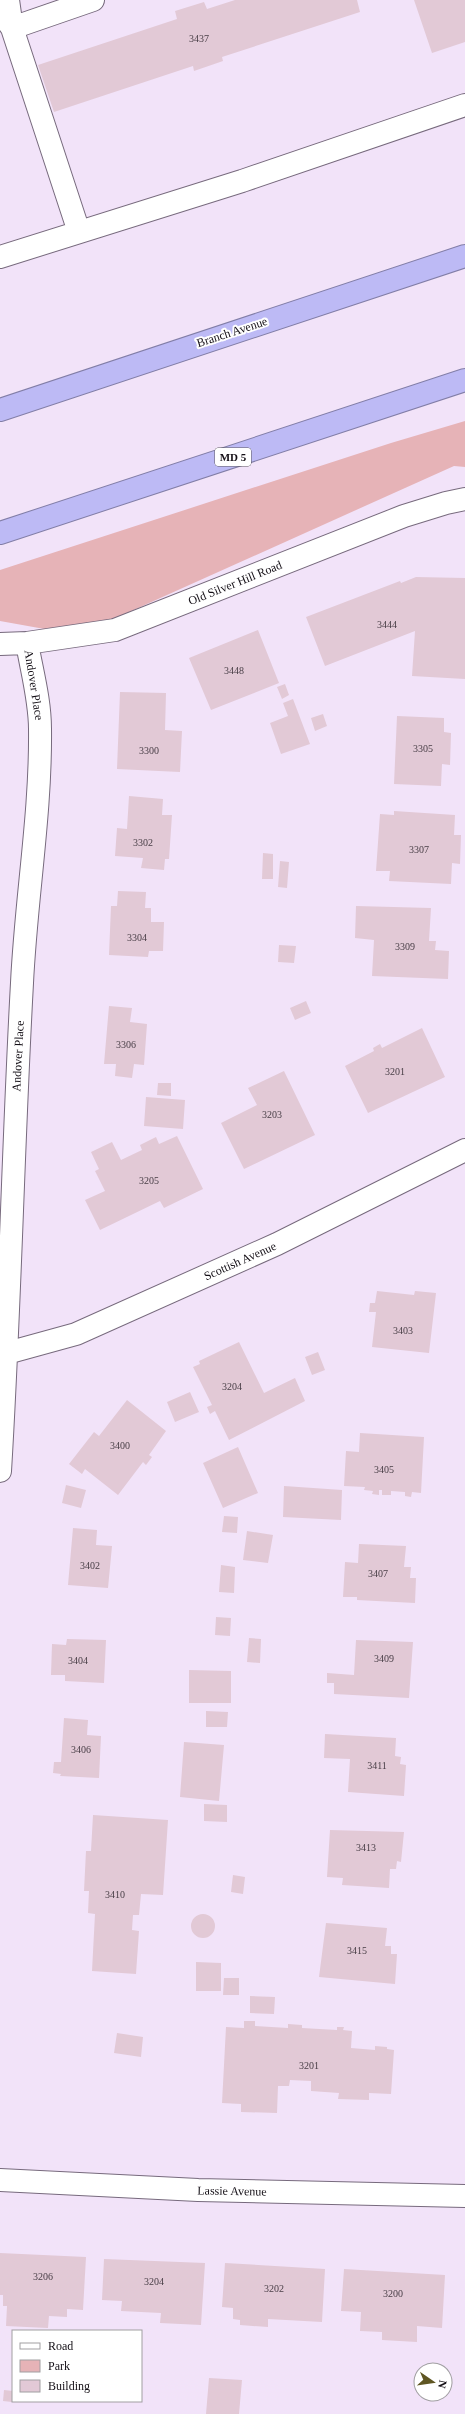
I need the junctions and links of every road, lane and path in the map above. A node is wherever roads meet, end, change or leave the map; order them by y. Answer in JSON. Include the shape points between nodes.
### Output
{"nodes":[{"id":1,"x":8,"y":0,"type":"edge"},
{"id":2,"x":93,"y":0,"type":"edge"},
{"id":3,"x":6,"y":22,"type":"edge"},
{"id":4,"x":465,"y":105,"type":"edge"},
{"id":5,"x":79,"y":232,"type":"junction"},
{"id":6,"x":0,"y":256,"type":"edge"},
{"id":7,"x":465,"y":256,"type":"edge"},
{"id":8,"x":465,"y":380,"type":"edge"},
{"id":9,"x":0,"y":410,"type":"edge"},
{"id":10,"x":465,"y":499,"type":"edge"},
{"id":11,"x":0,"y":533,"type":"edge"},
{"id":12,"x":27,"y":643,"type":"junction"},
{"id":13,"x":0,"y":644,"type":"edge"},
{"id":14,"x":465,"y":1150,"type":"edge"},
{"id":15,"x":7,"y":1353,"type":"junction"},
{"id":16,"x":0,"y":1471,"type":"edge"},
{"id":17,"x":0,"y":2180,"type":"edge"},
{"id":18,"x":465,"y":2196,"type":"edge"}],
"edges":[{"from":1,"to":3,"type":"street"},
{"from":2,"to":3,"type":"street"},
{"from":3,"to":5,"type":"street"},
{"from":4,"to":5,"type":"street","via":[[242,181]]},
{"from":5,"to":6,"type":"street"},
{"from":7,"to":9,"type":"highway","name":"Branch Avenue"},
{"from":8,"to":11,"type":"highway","number":"MD 5"},
{"from":10,"to":12,"type":"street","name":"Old Silver Hill Road","via":[[404,516],[115,630]]},
{"from":12,"to":13,"type":"street","name":"Old Silver Hill Road"},
{"from":12,"to":15,"type":"street","name":"Andover Place","via":[[38,694],[40,729],[14,1121]]},
{"from":14,"to":15,"type":"street","name":"Scottish Avenue","via":[[277,1244],[76,1334]]},
{"from":15,"to":16,"type":"street","name":"Andover Place"},
{"from":17,"to":18,"type":"street","name":"Lassie Avenue","via":[[198,2190]]}]}
